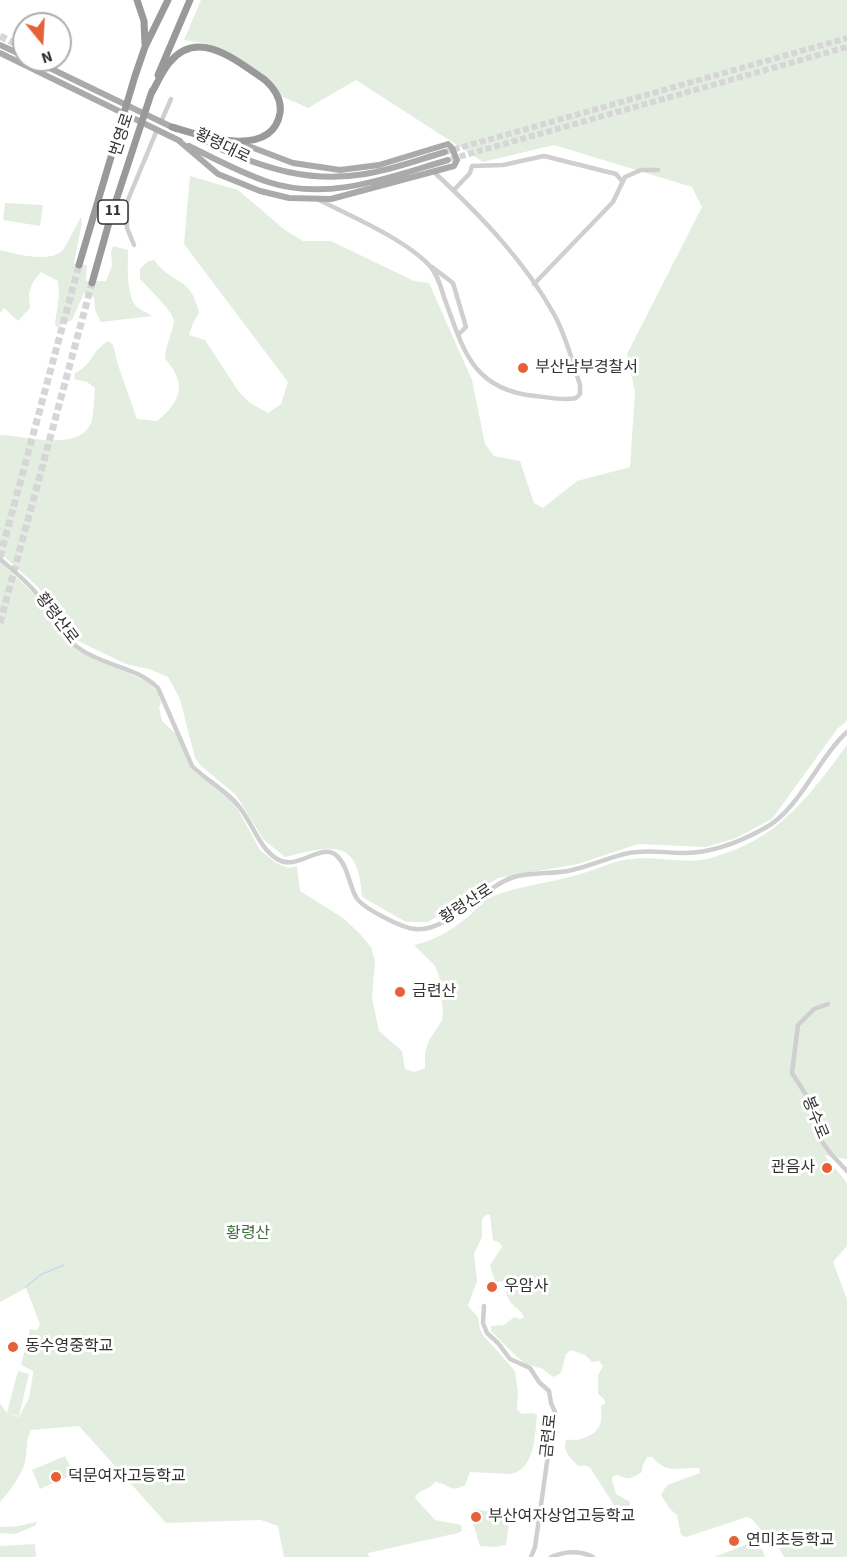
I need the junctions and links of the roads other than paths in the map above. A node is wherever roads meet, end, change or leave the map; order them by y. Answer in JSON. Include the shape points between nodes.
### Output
{"nodes":[{"id":1,"x":137,"y":0,"type":"edge"},
{"id":2,"x":168,"y":0,"type":"edge"},
{"id":3,"x":190,"y":0,"type":"edge"},
{"id":4,"x":145,"y":47,"type":"junction"},
{"id":5,"x":0,"y":53,"type":"edge"},
{"id":6,"x":59,"y":72,"type":"edge"},
{"id":7,"x":151,"y":94,"type":"junction"},
{"id":8,"x":171,"y":99,"type":"dead end"},
{"id":9,"x":161,"y":122,"type":"junction"},
{"id":10,"x":172,"y":127,"type":"junction"},
{"id":11,"x":157,"y":130,"type":"junction"},
{"id":12,"x":178,"y":140,"type":"junction"},
{"id":13,"x":206,"y":142,"type":"junction"},
{"id":14,"x":251,"y":147,"type":"junction"},
{"id":15,"x":444,"y":152,"type":"tunnel mouth"},
{"id":16,"x":248,"y":160,"type":"junction"},
{"id":17,"x":448,"y":160,"type":"tunnel mouth"},
{"id":18,"x":226,"y":164,"type":"junction"},
{"id":19,"x":658,"y":170,"type":"dead end"},
{"id":20,"x":435,"y":173,"type":"junction"},
{"id":21,"x":218,"y":174,"type":"junction"},
{"id":22,"x":622,"y":182,"type":"junction"},
{"id":23,"x":454,"y":190,"type":"junction"},
{"id":24,"x":319,"y":200,"type":"junction"},
{"id":25,"x":134,"y":245,"type":"dead end"},
{"id":26,"x":79,"y":265,"type":"tunnel mouth"},
{"id":27,"x":430,"y":266,"type":"junction"},
{"id":28,"x":92,"y":283,"type":"tunnel mouth"},
{"id":29,"x":534,"y":284,"type":"junction"},
{"id":30,"x":458,"y":335,"type":"junction"},
{"id":31,"x":0,"y":559,"type":"edge"},
{"id":32,"x":847,"y":732,"type":"edge"},
{"id":33,"x":828,"y":1004,"type":"dead end"},
{"id":34,"x":847,"y":1171,"type":"edge"},
{"id":35,"x":484,"y":1306,"type":"dead end"},
{"id":36,"x":531,"y":1557,"type":"edge"},
{"id":37,"x":551,"y":1557,"type":"edge"},
{"id":38,"x":593,"y":1557,"type":"edge"}],
"edges":[{"from":1,"to":4,"type":"highway","via":[[142,11]]},
{"from":2,"to":4,"type":"highway","name":"번영로","number":"11"},
{"from":3,"to":7,"type":"highway","name":"번영로","number":"11"},
{"from":4,"to":26,"type":"highway","name":"번영로","number":"11"},
{"from":5,"to":11,"type":"main road","name":"황령대로"},
{"from":6,"to":9,"type":"main road","name":"황령대로"},
{"from":7,"to":10,"type":"highway","via":[[168,63],[180,52],[207,47],[272,86],[279,99],[278,119],[269,131],[240,142]]},
{"from":7,"to":28,"type":"highway","name":"번영로","number":"11"},
{"from":8,"to":9,"type":"street"},
{"from":9,"to":10,"type":"main road","name":"황령대로"},
{"from":10,"to":13,"type":"main road","name":"황령대로"},
{"from":11,"to":12,"type":"main road","name":"황령대로"},
{"from":11,"to":25,"type":"street","via":[[127,202],[127,228]]},
{"from":12,"to":18,"type":"main road","name":"황령대로"},
{"from":12,"to":21,"type":"main road"},
{"from":13,"to":14,"type":"main road"},
{"from":13,"to":16,"type":"main road","name":"황령대로"},
{"from":14,"to":16,"type":"main road","via":[[244,154]]},
{"from":14,"to":20,"type":"main road","via":[[293,163],[340,170],[379,165],[448,144],[456,164]]},
{"from":15,"to":16,"type":"main road","name":"황령대로","via":[[366,174],[336,177],[293,174]]},
{"from":17,"to":18,"type":"main road","name":"황령대로","via":[[363,185],[323,190],[270,183]]},
{"from":18,"to":21,"type":"main road","via":[[218,166]]},
{"from":19,"to":22,"type":"street","via":[[630,174]]},
{"from":20,"to":23,"type":"street"},
{"from":20,"to":24,"type":"main road"},
{"from":21,"to":24,"type":"main road","via":[[273,195]]},
{"from":22,"to":23,"type":"street","via":[[616,174],[544,156],[503,165],[472,166]]},
{"from":22,"to":29,"type":"street","via":[[613,202]]},
{"from":23,"to":29,"type":"street","via":[[475,210]]},
{"from":24,"to":27,"type":"street","via":[[377,229]]},
{"from":27,"to":30,"type":"street"},
{"from":27,"to":30,"type":"street","via":[[453,284],[466,327]]},
{"from":29,"to":30,"type":"street","via":[[562,333],[580,385],[576,398],[506,390],[477,372]]},
{"from":31,"to":32,"type":"street","name":"황령산로","via":[[36,592],[79,649],[138,673],[158,688],[192,766],[238,805],[277,859],[295,862],[322,852],[338,856],[363,905],[415,929],[438,924],[518,876],[568,871],[629,853],[703,852],[727,846],[775,822]]},
{"from":33,"to":34,"type":"street","name":"봉수로","via":[[814,1009],[798,1025],[792,1073],[810,1101],[820,1139]]},
{"from":35,"to":36,"type":"street","name":"금련로","via":[[487,1333],[510,1359],[530,1368],[549,1391],[555,1412],[550,1422],[553,1438]]},
{"from":37,"to":38,"type":"street","via":[[575,1551]]}]}
